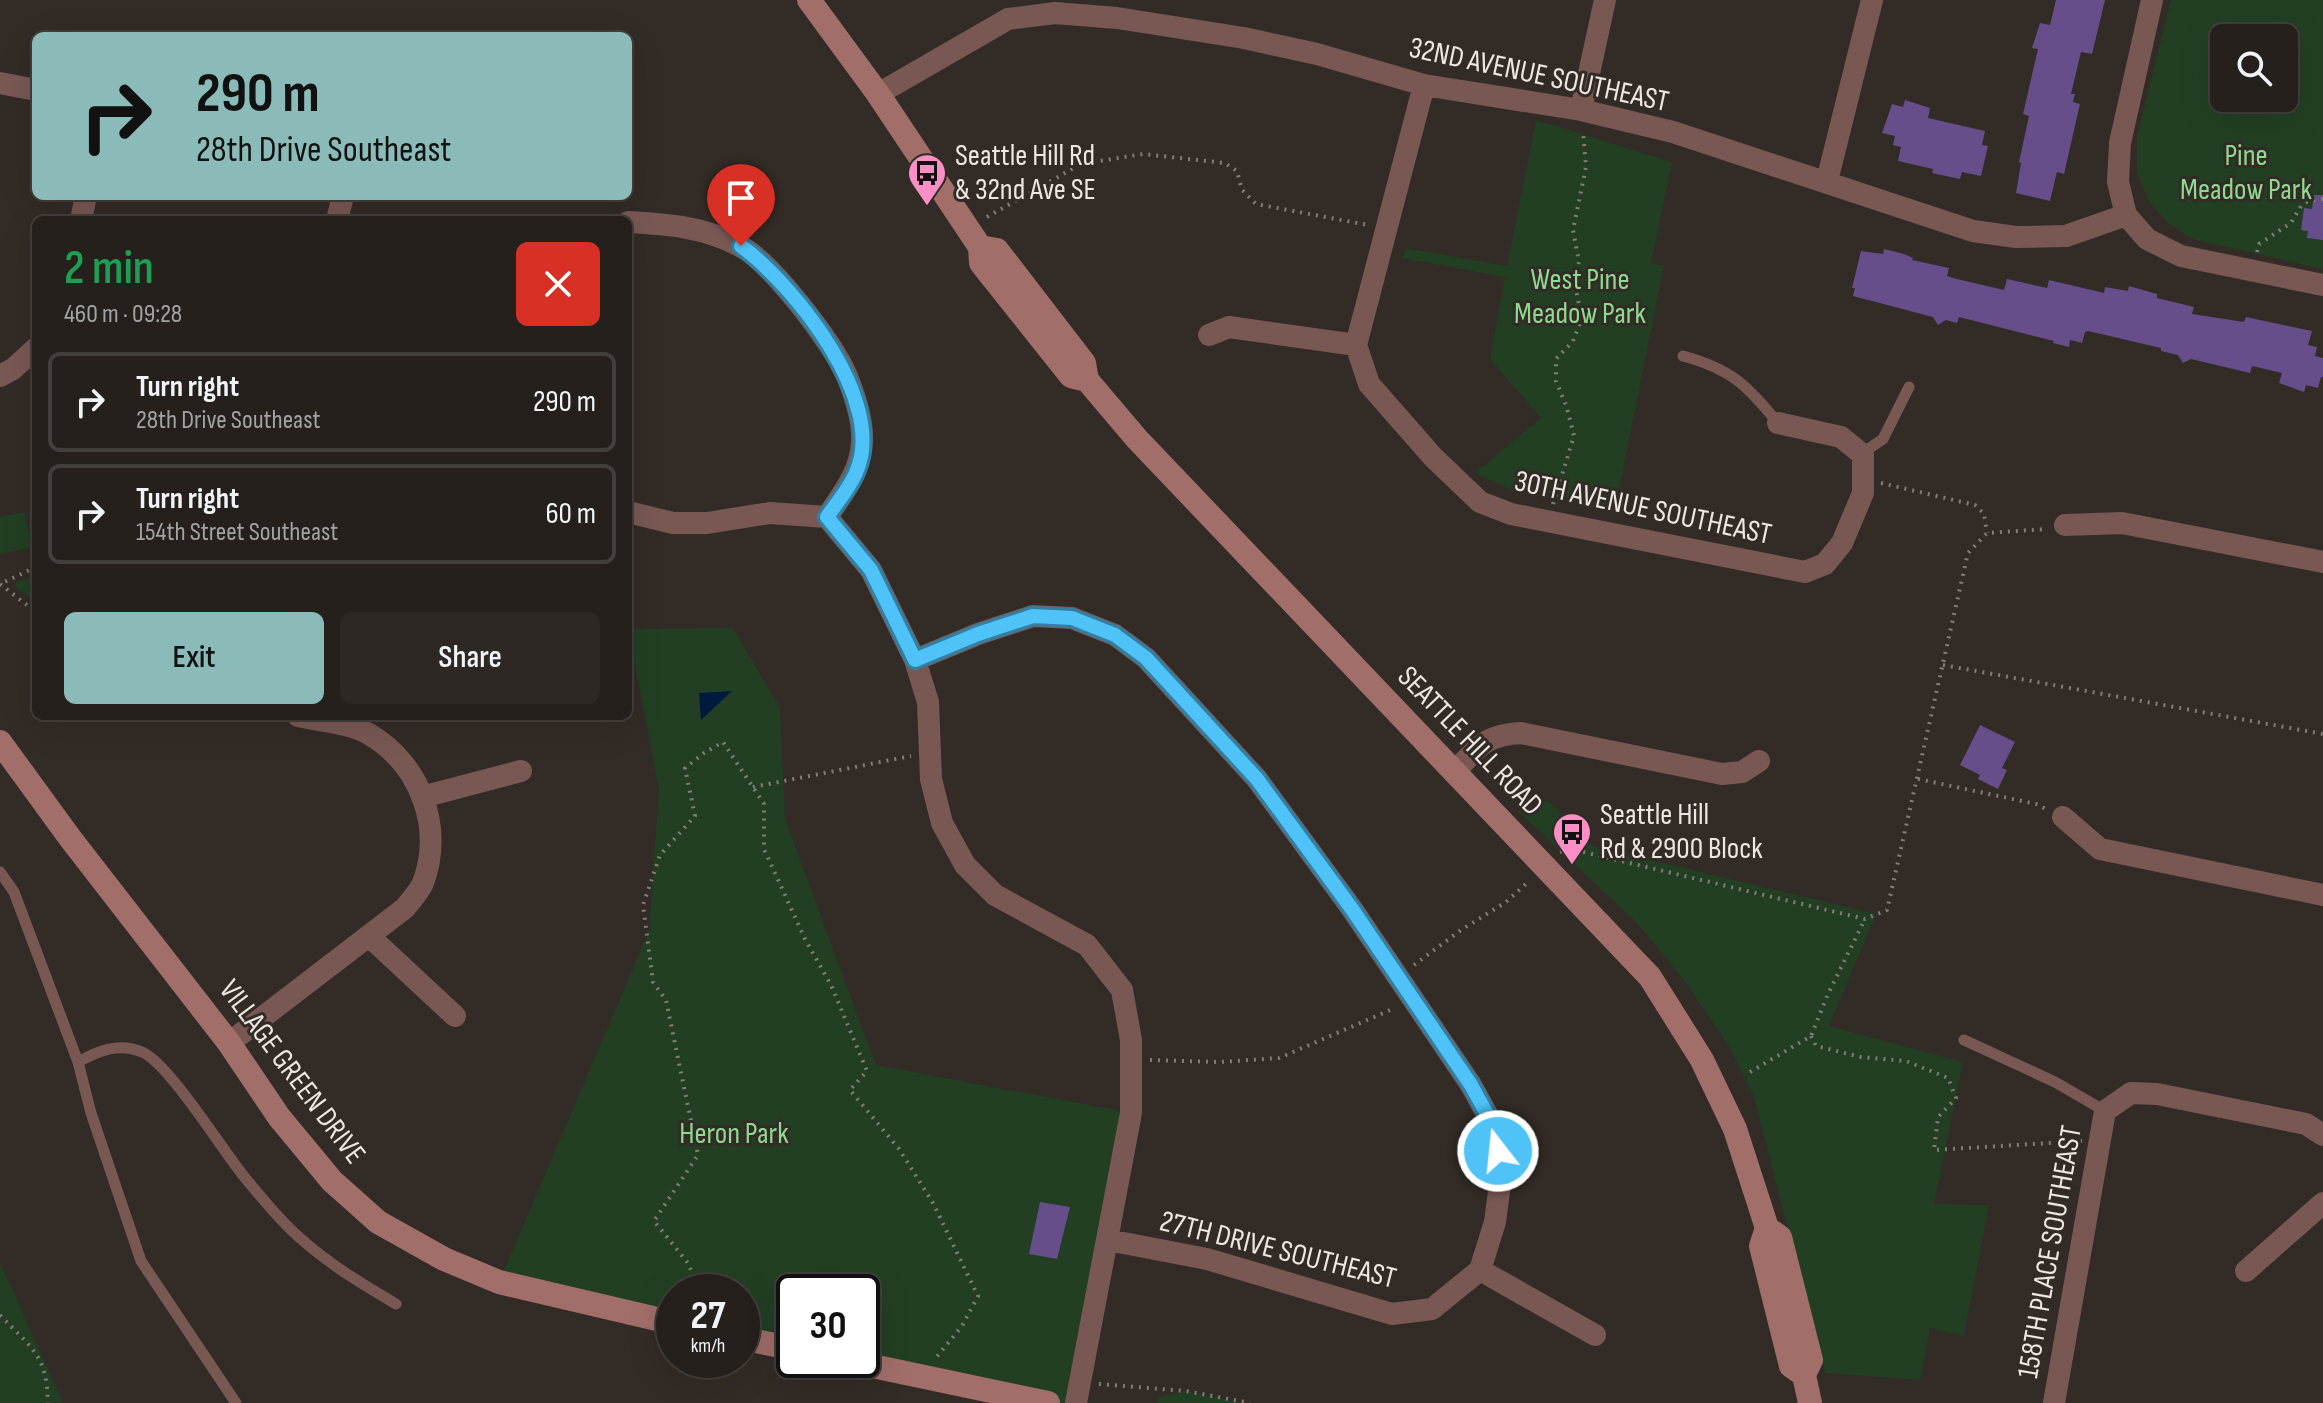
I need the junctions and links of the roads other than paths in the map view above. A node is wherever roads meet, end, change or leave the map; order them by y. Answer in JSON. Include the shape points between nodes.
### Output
{"nodes":[{"id":1,"x":809,"y":0,"type":"edge"},
{"id":2,"x":1605,"y":0,"type":"edge"},
{"id":3,"x":1872,"y":0,"type":"edge"},
{"id":4,"x":2152,"y":0,"type":"edge"},
{"id":5,"x":1006,"y":9,"type":"edge"},
{"id":6,"x":0,"y":83,"type":"edge"},
{"id":7,"x":1424,"y":85,"type":"junction"},
{"id":8,"x":32,"y":89,"type":"edge"},
{"id":9,"x":878,"y":94,"type":"junction"},
{"id":10,"x":1581,"y":110,"type":"junction"},
{"id":11,"x":1827,"y":181,"type":"junction"},
{"id":12,"x":2126,"y":215,"type":"junction"},
{"id":13,"x":632,"y":222,"type":"edge"},
{"id":14,"x":2323,"y":285,"type":"edge"},
{"id":15,"x":1209,"y":335,"type":"dead end"},
{"id":16,"x":1356,"y":345,"type":"junction"},
{"id":17,"x":32,"y":352,"type":"edge"},
{"id":18,"x":1683,"y":356,"type":"dead end"},
{"id":19,"x":0,"y":376,"type":"edge"},
{"id":20,"x":1909,"y":387,"type":"dead end"},
{"id":21,"x":1778,"y":423,"type":"joint"},
{"id":22,"x":1861,"y":454,"type":"junction"},
{"id":23,"x":632,"y":513,"type":"edge"},
{"id":24,"x":827,"y":517,"type":"junction"},
{"id":25,"x":2065,"y":525,"type":"road end"},
{"id":26,"x":2323,"y":562,"type":"edge"},
{"id":27,"x":915,"y":660,"type":"junction"},
{"id":28,"x":314,"y":720,"type":"edge"},
{"id":29,"x":0,"y":747,"type":"edge"},
{"id":30,"x":1759,"y":761,"type":"dead end"},
{"id":31,"x":521,"y":771,"type":"dead end"},
{"id":32,"x":1454,"y":772,"type":"junction"},
{"id":33,"x":422,"y":797,"type":"junction"},
{"id":34,"x":2063,"y":817,"type":"road end"},
{"id":35,"x":0,"y":872,"type":"edge"},
{"id":36,"x":2323,"y":895,"type":"edge"},
{"id":37,"x":370,"y":937,"type":"junction"},
{"id":38,"x":455,"y":1016,"type":"dead end"},
{"id":39,"x":1964,"y":1040,"type":"dead end"},
{"id":40,"x":229,"y":1043,"type":"junction"},
{"id":41,"x":78,"y":1062,"type":"junction"},
{"id":42,"x":2105,"y":1111,"type":"junction"},
{"id":43,"x":2323,"y":1135,"type":"edge"},
{"id":44,"x":2323,"y":1203,"type":"edge"},
{"id":45,"x":1108,"y":1240,"type":"junction"},
{"id":46,"x":1480,"y":1270,"type":"junction"},
{"id":47,"x":2246,"y":1271,"type":"dead end"},
{"id":48,"x":396,"y":1304,"type":"dead end"},
{"id":49,"x":656,"y":1319,"type":"edge"},
{"id":50,"x":1595,"y":1335,"type":"dead end"},
{"id":51,"x":880,"y":1368,"type":"edge"},
{"id":52,"x":1083,"y":1398,"type":"edge"},
{"id":53,"x":236,"y":1403,"type":"edge"},
{"id":54,"x":1048,"y":1403,"type":"edge"},
{"id":55,"x":1810,"y":1403,"type":"edge"},
{"id":56,"x":2054,"y":1403,"type":"edge"}],
"edges":[{"from":1,"to":9,"type":"main road","name":"SEATTLE HILL ROAD"},
{"from":2,"to":10,"type":"street"},
{"from":3,"to":11,"type":"street"},
{"from":4,"to":12,"type":"street","via":[[2120,143],[2118,182]]},
{"from":5,"to":7,"type":"street","name":"32ND AVENUE SOUTHEAST","via":[[1117,18],[1244,38]]},
{"from":5,"to":9,"type":"street","name":"32ND AVENUE SOUTHEAST"},
{"from":6,"to":8,"type":"street"},
{"from":7,"to":10,"type":"street","name":"32ND AVENUE SOUTHEAST"},
{"from":7,"to":16,"type":"street"},
{"from":9,"to":32,"type":"main road","name":"SEATTLE HILL ROAD","via":[[980,247],[981,263],[1071,376],[1087,380]]},
{"from":10,"to":11,"type":"street","name":"32ND AVENUE SOUTHEAST","via":[[1673,132]]},
{"from":11,"to":12,"type":"street","name":"32ND AVENUE SOUTHEAST","via":[[1973,231],[2016,237],[2066,236]]},
{"from":12,"to":14,"type":"street","via":[[2147,239],[2181,256]]},
{"from":13,"to":24,"type":"street","via":[[701,230],[741,246],[766,265],[821,334],[846,374],[862,440],[858,470]]},
{"from":15,"to":16,"type":"street","via":[[1229,327]]},
{"from":16,"to":22,"type":"street","name":"30TH AVENUE SOUTHEAST","via":[[1369,384],[1480,502],[1548,522],[1805,572],[1825,564],[1842,543],[1863,493]]},
{"from":17,"to":19,"type":"street"},
{"from":18,"to":21,"type":"lane","via":[[1712,364],[1740,381]]},
{"from":20,"to":22,"type":"lane","via":[[1883,439]]},
{"from":21,"to":22,"type":"street","via":[[1841,437]]},
{"from":23,"to":24,"type":"street","via":[[673,523],[770,513]]},
{"from":24,"to":27,"type":"street","via":[[871,570]]},
{"from":25,"to":26,"type":"street","via":[[2122,523]]},
{"from":27,"to":45,"type":"street","via":[[928,702],[931,779],[942,823],[965,865],[995,895],[1087,945],[1122,990],[1132,1060],[1131,1113]]},
{"from":27,"to":46,"type":"street","via":[[1033,616],[1072,618],[1115,635],[1146,658],[1257,779],[1413,999],[1494,1127],[1501,1176],[1495,1222]]},
{"from":28,"to":33,"type":"street","via":[[368,733],[416,778]]},
{"from":29,"to":40,"type":"main road","name":"VILLAGE GREEN DRIVE"},
{"from":30,"to":32,"type":"street","via":[[1742,772],[1722,774],[1521,733],[1486,739]]},
{"from":31,"to":33,"type":"street"},
{"from":32,"to":55,"type":"main road","name":"SEATTLE HILL ROAD","via":[[1650,977],[1702,1060],[1735,1129],[1767,1228],[1761,1246],[1791,1366],[1804,1375]]},
{"from":33,"to":37,"type":"street","via":[[429,817],[430,852],[422,885],[405,908]]},
{"from":34,"to":36,"type":"street","via":[[2100,849]]},
{"from":35,"to":41,"type":"lane","via":[[14,892]]},
{"from":37,"to":38,"type":"street"},
{"from":37,"to":40,"type":"street"},
{"from":39,"to":42,"type":"lane"},
{"from":40,"to":49,"type":"main road","name":"VILLAGE GREEN DRIVE","via":[[279,1117],[332,1181],[378,1222],[499,1282]]},
{"from":41,"to":48,"type":"lane","via":[[100,1050],[144,1052],[298,1237],[339,1270]]},
{"from":41,"to":53,"type":"lane","via":[[141,1261]]},
{"from":42,"to":43,"type":"street","via":[[2131,1093],[2157,1094],[2306,1124]]},
{"from":42,"to":56,"type":"street","name":"158TH PLACE SOUTHEAST"},
{"from":44,"to":47,"type":"street"},
{"from":45,"to":46,"type":"street","name":"27TH DRIVE SOUTHEAST","via":[[1207,1259],[1392,1314],[1432,1309]]},
{"from":45,"to":52,"type":"street"},
{"from":46,"to":50,"type":"street"},
{"from":51,"to":54,"type":"main road"}]}
